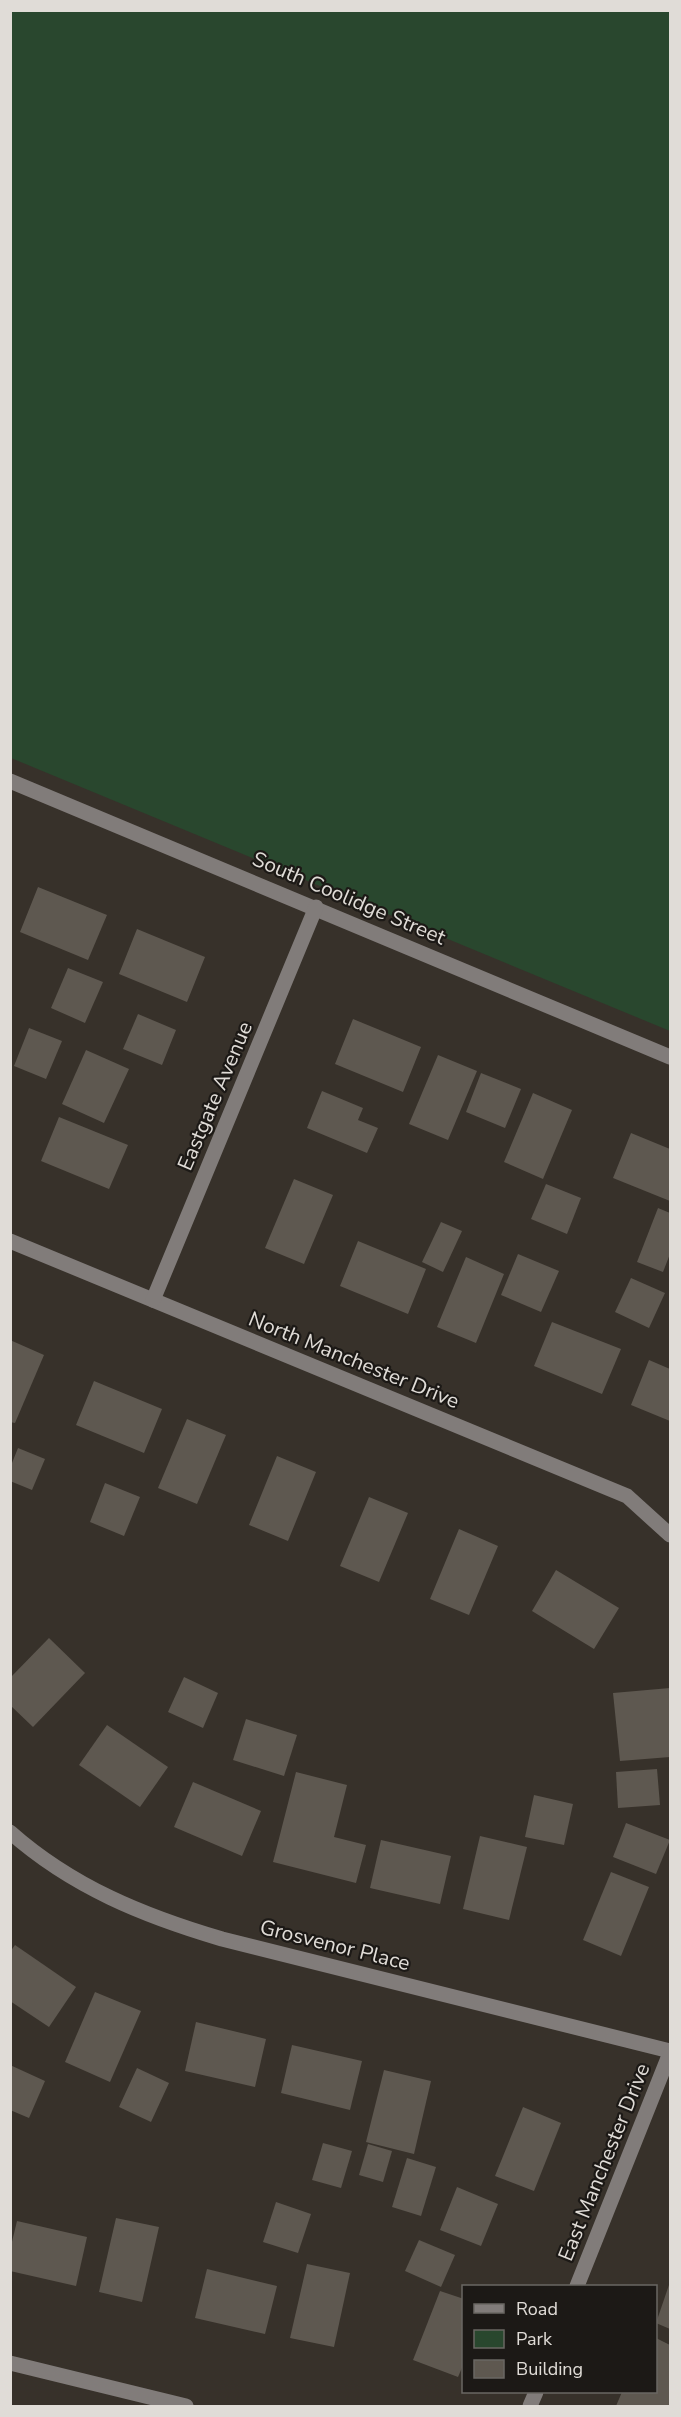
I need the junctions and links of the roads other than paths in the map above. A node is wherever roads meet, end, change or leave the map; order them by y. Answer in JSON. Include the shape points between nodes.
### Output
{"nodes":[{"id":1,"x":10,"y":781,"type":"edge"},
{"id":2,"x":316,"y":907,"type":"junction"},
{"id":3,"x":670,"y":1057,"type":"edge"},
{"id":4,"x":10,"y":1241,"type":"edge"},
{"id":5,"x":153,"y":1300,"type":"junction"},
{"id":6,"x":670,"y":1535,"type":"edge"},
{"id":7,"x":10,"y":1832,"type":"edge"},
{"id":8,"x":670,"y":2052,"type":"edge"},
{"id":9,"x":578,"y":2285,"type":"edge"},
{"id":10,"x":10,"y":2364,"type":"edge"},
{"id":11,"x":186,"y":2406,"type":"edge"}],
"edges":[{"from":1,"to":2,"type":"street","name":"South Coolidge Street"},
{"from":2,"to":3,"type":"street","name":"South Coolidge Street"},
{"from":2,"to":5,"type":"street","name":"Eastgate Avenue"},
{"from":4,"to":5,"type":"street","name":"North Manchester Drive"},
{"from":5,"to":6,"type":"street","name":"North Manchester Drive","via":[[627,1496]]},
{"from":7,"to":8,"type":"street","name":"Grosvenor Place","via":[[66,1875],[171,1924]]},
{"from":8,"to":9,"type":"street","name":"East Manchester Drive"},
{"from":10,"to":11,"type":"street"}]}
